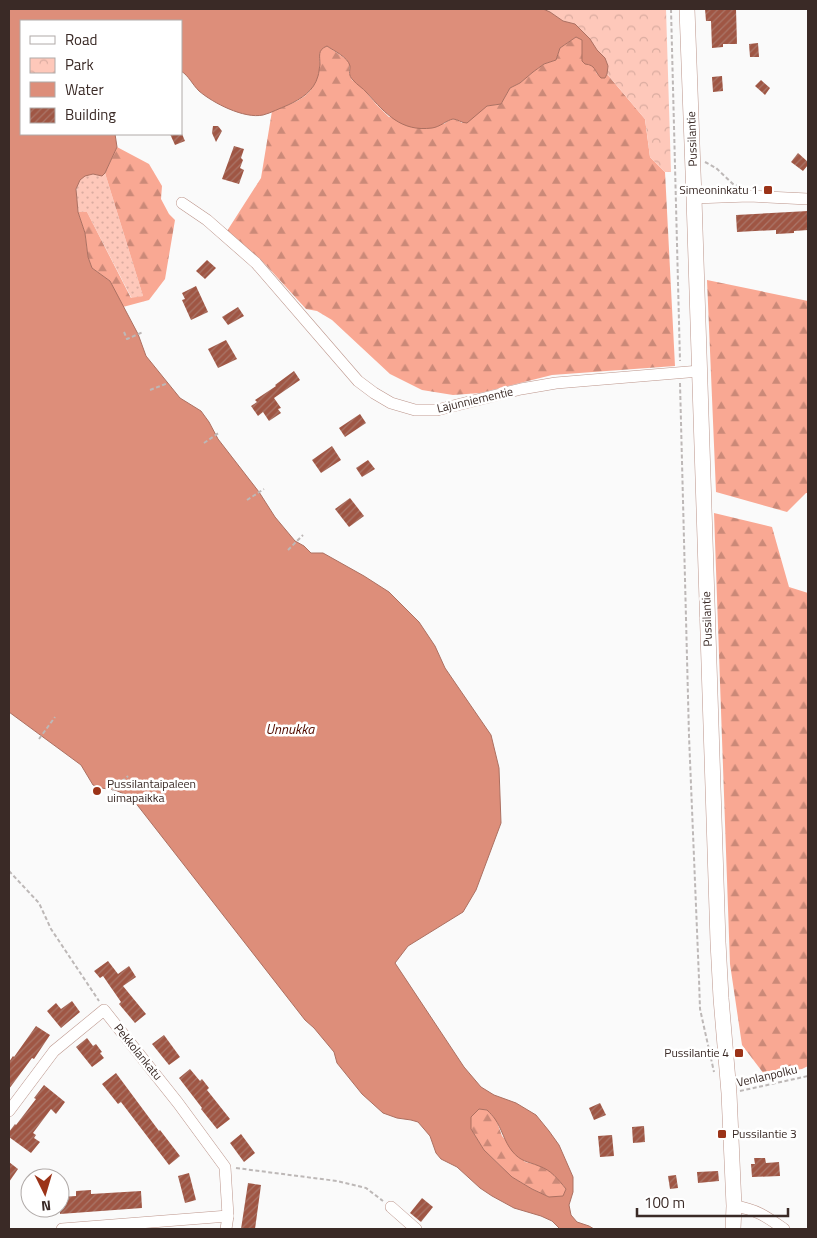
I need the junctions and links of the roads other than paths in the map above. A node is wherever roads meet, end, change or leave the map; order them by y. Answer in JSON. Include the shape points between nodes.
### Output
{"nodes":[{"id":1,"x":687,"y":9,"type":"edge"},
{"id":2,"x":694,"y":198,"type":"junction"},
{"id":3,"x":808,"y":199,"type":"edge"},
{"id":4,"x":182,"y":203,"type":"dead end"},
{"id":5,"x":700,"y":371,"type":"junction"},
{"id":6,"x":9,"y":1111,"type":"edge"},
{"id":7,"x":734,"y":1206,"type":"junction"},
{"id":8,"x":391,"y":1207,"type":"road end"},
{"id":9,"x":228,"y":1216,"type":"junction"},
{"id":10,"x":62,"y":1229,"type":"edge"},
{"id":11,"x":226,"y":1229,"type":"edge"},
{"id":12,"x":416,"y":1229,"type":"edge"},
{"id":13,"x":733,"y":1229,"type":"edge"},
{"id":14,"x":784,"y":1229,"type":"edge"}],
"edges":[{"from":1,"to":2,"type":"street","name":"Pussilantie"},
{"from":2,"to":3,"type":"street"},
{"from":2,"to":5,"type":"street","name":"Pussilantie"},
{"from":4,"to":5,"type":"street","name":"Lajunniementie","via":[[256,263],[358,381],[390,403],[414,410],[437,410],[556,383]]},
{"from":5,"to":7,"type":"street","name":"Pussilantie","via":[[718,942]]},
{"from":6,"to":9,"type":"street","name":"Pekkolankatu","via":[[54,1051],[104,1010],[225,1167]]},
{"from":7,"to":13,"type":"street","name":"Pussilantie"},
{"from":7,"to":14,"type":"street","via":[[767,1216]]},
{"from":8,"to":12,"type":"street"},
{"from":9,"to":10,"type":"street"},
{"from":9,"to":11,"type":"street"}]}
